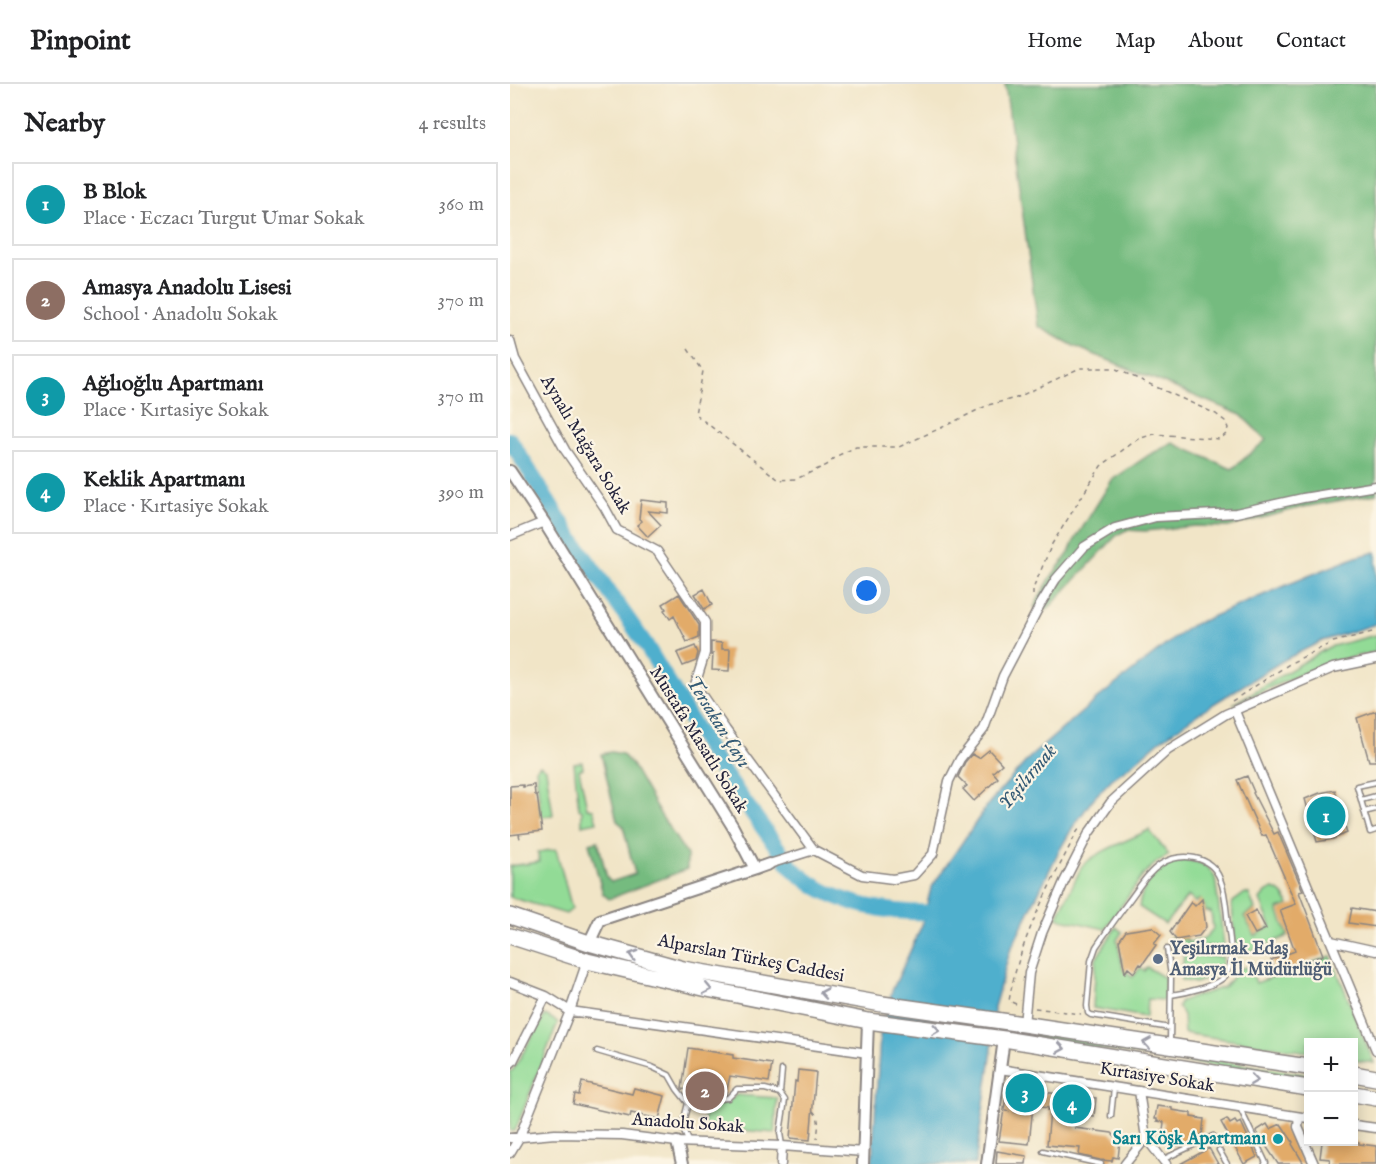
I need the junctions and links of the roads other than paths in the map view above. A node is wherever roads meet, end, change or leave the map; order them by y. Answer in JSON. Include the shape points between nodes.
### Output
{"nodes":[{"id":1,"x":510,"y":341,"type":"edge"},
{"id":2,"x":510,"y":471,"type":"edge"},
{"id":3,"x":1376,"y":486,"type":"edge"},
{"id":4,"x":544,"y":522,"type":"junction"},
{"id":5,"x":510,"y":536,"type":"edge"},
{"id":6,"x":1376,"y":659,"type":"edge"},
{"id":7,"x":1235,"y":711,"type":"junction"},
{"id":8,"x":1376,"y":782,"type":"edge"},
{"id":9,"x":1376,"y":796,"type":"edge"},
{"id":10,"x":1361,"y":800,"type":"junction"},
{"id":11,"x":1376,"y":809,"type":"edge"},
{"id":12,"x":1364,"y":812,"type":"junction"},
{"id":13,"x":1376,"y":830,"type":"edge"},
{"id":14,"x":814,"y":850,"type":"junction"},
{"id":15,"x":769,"y":864,"type":"joint"},
{"id":16,"x":755,"y":869,"type":"junction"},
{"id":17,"x":510,"y":916,"type":"edge"},
{"id":18,"x":510,"y":936,"type":"edge"},
{"id":19,"x":1331,"y":941,"type":"junction"},
{"id":20,"x":589,"y":942,"type":"junction"},
{"id":21,"x":1167,"y":949,"type":"dead end"},
{"id":22,"x":1376,"y":951,"type":"edge"},
{"id":23,"x":587,"y":961,"type":"junction"},
{"id":24,"x":510,"y":982,"type":"edge"},
{"id":25,"x":1171,"y":995,"type":"junction"},
{"id":26,"x":546,"y":996,"type":"junction"},
{"id":27,"x":570,"y":1011,"type":"junction"},
{"id":28,"x":873,"y":1022,"type":"junction"},
{"id":29,"x":1024,"y":1024,"type":"junction"},
{"id":30,"x":1170,"y":1028,"type":"junction"},
{"id":31,"x":1000,"y":1039,"type":"junction"},
{"id":32,"x":1170,"y":1046,"type":"junction"},
{"id":33,"x":1376,"y":1050,"type":"edge"},
{"id":34,"x":597,"y":1051,"type":"dead end"},
{"id":35,"x":868,"y":1053,"type":"junction"},
{"id":36,"x":510,"y":1064,"type":"edge"},
{"id":37,"x":1304,"y":1066,"type":"edge"},
{"id":38,"x":1000,"y":1069,"type":"junction"},
{"id":39,"x":782,"y":1070,"type":"dead end"},
{"id":40,"x":1358,"y":1075,"type":"edge"},
{"id":41,"x":1376,"y":1077,"type":"edge"},
{"id":42,"x":1114,"y":1087,"type":"junction"},
{"id":43,"x":1304,"y":1087,"type":"edge"},
{"id":44,"x":1139,"y":1091,"type":"junction"},
{"id":45,"x":780,"y":1093,"type":"junction"},
{"id":46,"x":1358,"y":1095,"type":"edge"},
{"id":47,"x":1376,"y":1098,"type":"edge"},
{"id":48,"x":688,"y":1102,"type":"junction"},
{"id":49,"x":1240,"y":1108,"type":"junction"},
{"id":50,"x":1111,"y":1116,"type":"dead end"},
{"id":51,"x":1304,"y":1117,"type":"edge"},
{"id":52,"x":1358,"y":1126,"type":"edge"},
{"id":53,"x":1376,"y":1128,"type":"edge"},
{"id":54,"x":1212,"y":1136,"type":"dead end"},
{"id":55,"x":514,"y":1138,"type":"edge"},
{"id":56,"x":1146,"y":1138,"type":"junction"},
{"id":57,"x":1304,"y":1141,"type":"edge"},
{"id":58,"x":682,"y":1142,"type":"junction"},
{"id":59,"x":782,"y":1146,"type":"junction"},
{"id":60,"x":1306,"y":1146,"type":"edge"},
{"id":61,"x":1219,"y":1150,"type":"dead end"},
{"id":62,"x":1043,"y":1151,"type":"dead end"},
{"id":63,"x":864,"y":1152,"type":"junction"},
{"id":64,"x":510,"y":1153,"type":"edge"},
{"id":65,"x":1165,"y":1162,"type":"edge"},
{"id":66,"x":682,"y":1164,"type":"edge"},
{"id":67,"x":781,"y":1164,"type":"edge"},
{"id":68,"x":863,"y":1164,"type":"edge"},
{"id":69,"x":987,"y":1164,"type":"edge"},
{"id":70,"x":1101,"y":1164,"type":"edge"},
{"id":71,"x":1125,"y":1164,"type":"edge"},
{"id":72,"x":1227,"y":1164,"type":"edge"},
{"id":73,"x":1265,"y":1164,"type":"edge"},
{"id":74,"x":1314,"y":1164,"type":"edge"}],
"edges":[{"from":1,"to":14,"type":"street","name":"Aynalı Mağara Sokak","via":[[515,359],[565,450],[617,530],[657,551],[705,622],[705,653],[695,685]]},
{"from":2,"to":4,"type":"street","name":"Mustafa Masatlı Sokak"},
{"from":3,"to":14,"type":"street","via":[[1236,513],[1156,517],[1115,528],[1084,547],[1056,579],[1034,615],[1003,676],[984,729],[960,759],[949,781],[933,854],[914,875],[893,879],[862,875]]},
{"from":4,"to":5,"type":"street"},
{"from":4,"to":16,"type":"street","name":"Mustafa Masatlı Sokak","via":[[727,817]]},
{"from":6,"to":7,"type":"street","via":[[1333,668]]},
{"from":7,"to":19,"type":"street"},
{"from":7,"to":29,"type":"street","via":[[1168,750],[1111,802],[1089,834],[1042,933],[1029,973]]},
{"from":8,"to":10,"type":"lane","via":[[1357,786]]},
{"from":9,"to":10,"type":"lane"},
{"from":10,"to":12,"type":"lane"},
{"from":11,"to":12,"type":"lane"},
{"from":12,"to":13,"type":"lane","via":[[1370,832]]},
{"from":14,"to":15,"type":"street"},
{"from":15,"to":16,"type":"street"},
{"from":16,"to":20,"type":"street","via":[[600,920]]},
{"from":17,"to":20,"type":"highway","name":"Alparslan Türkeş Caddesi"},
{"from":18,"to":23,"type":"highway","name":"Alparslan Türkeş Caddesi"},
{"from":19,"to":22,"type":"street"},
{"from":19,"to":33,"type":"street"},
{"from":29,"to":20,"type":"highway","name":"Alparslan Türkeş Caddesi","one_way":true,"via":[[683,969]]},
{"from":21,"to":25,"type":"lane"},
{"from":23,"to":27,"type":"street"},
{"from":23,"to":28,"type":"highway","name":"Alparslan Türkeş Caddesi","one_way":true},
{"from":24,"to":26,"type":"street"},
{"from":25,"to":30,"type":"lane"},
{"from":25,"to":30,"type":"lane","via":[[1220,981],[1229,968],[1229,933],[1221,880],[1207,863],[1192,857],[1167,862],[1151,872],[1096,947],[1091,961],[1088,1013]]},
{"from":26,"to":27,"type":"street"},
{"from":26,"to":36,"type":"street"},
{"from":27,"to":35,"type":"street"},
{"from":27,"to":55,"type":"street"},
{"from":28,"to":31,"type":"highway","name":"Alparslan Türkeş Caddesi","one_way":true},
{"from":28,"to":35,"type":"street"},
{"from":32,"to":29,"type":"highway","one_way":true},
{"from":30,"to":32,"type":"lane"},
{"from":31,"to":38,"type":"street"},
{"from":31,"to":43,"type":"highway","one_way":true},
{"from":32,"to":37,"type":"highway"},
{"from":34,"to":48,"type":"lane","via":[[669,1075]]},
{"from":35,"to":63,"type":"street"},
{"from":38,"to":42,"type":"street","name":"Kırtasiye Sokak"},
{"from":38,"to":69,"type":"street"},
{"from":39,"to":45,"type":"lane"},
{"from":40,"to":41,"type":"highway"},
{"from":42,"to":44,"type":"street","name":"Kırtasiye Sokak"},
{"from":42,"to":50,"type":"lane"},
{"from":44,"to":49,"type":"street","name":"Kırtasiye Sokak"},
{"from":44,"to":56,"type":"street"},
{"from":45,"to":48,"type":"lane","via":[[736,1089],[728,1098]]},
{"from":45,"to":59,"type":"lane","via":[[785,1100]]},
{"from":46,"to":47,"type":"highway"},
{"from":48,"to":58,"type":"lane"},
{"from":49,"to":51,"type":"street","name":"Kırtasiye Sokak"},
{"from":49,"to":73,"type":"lane"},
{"from":51,"to":57,"type":"street","via":[[1298,1127]]},
{"from":52,"to":53,"type":"street"},
{"from":54,"to":65,"type":"lane"},
{"from":55,"to":58,"type":"street","name":"Anadolu Sokak","via":[[622,1135]]},
{"from":55,"to":64,"type":"street"},
{"from":56,"to":65,"type":"street"},
{"from":56,"to":71,"type":"street"},
{"from":58,"to":59,"type":"street","name":"Anadolu Sokak"},
{"from":58,"to":66,"type":"street"},
{"from":59,"to":63,"type":"street","name":"Anadolu Sokak"},
{"from":59,"to":67,"type":"street"},
{"from":60,"to":74,"type":"street"},
{"from":61,"to":72,"type":"lane"},
{"from":62,"to":70,"type":"lane"},
{"from":63,"to":68,"type":"street"}]}
